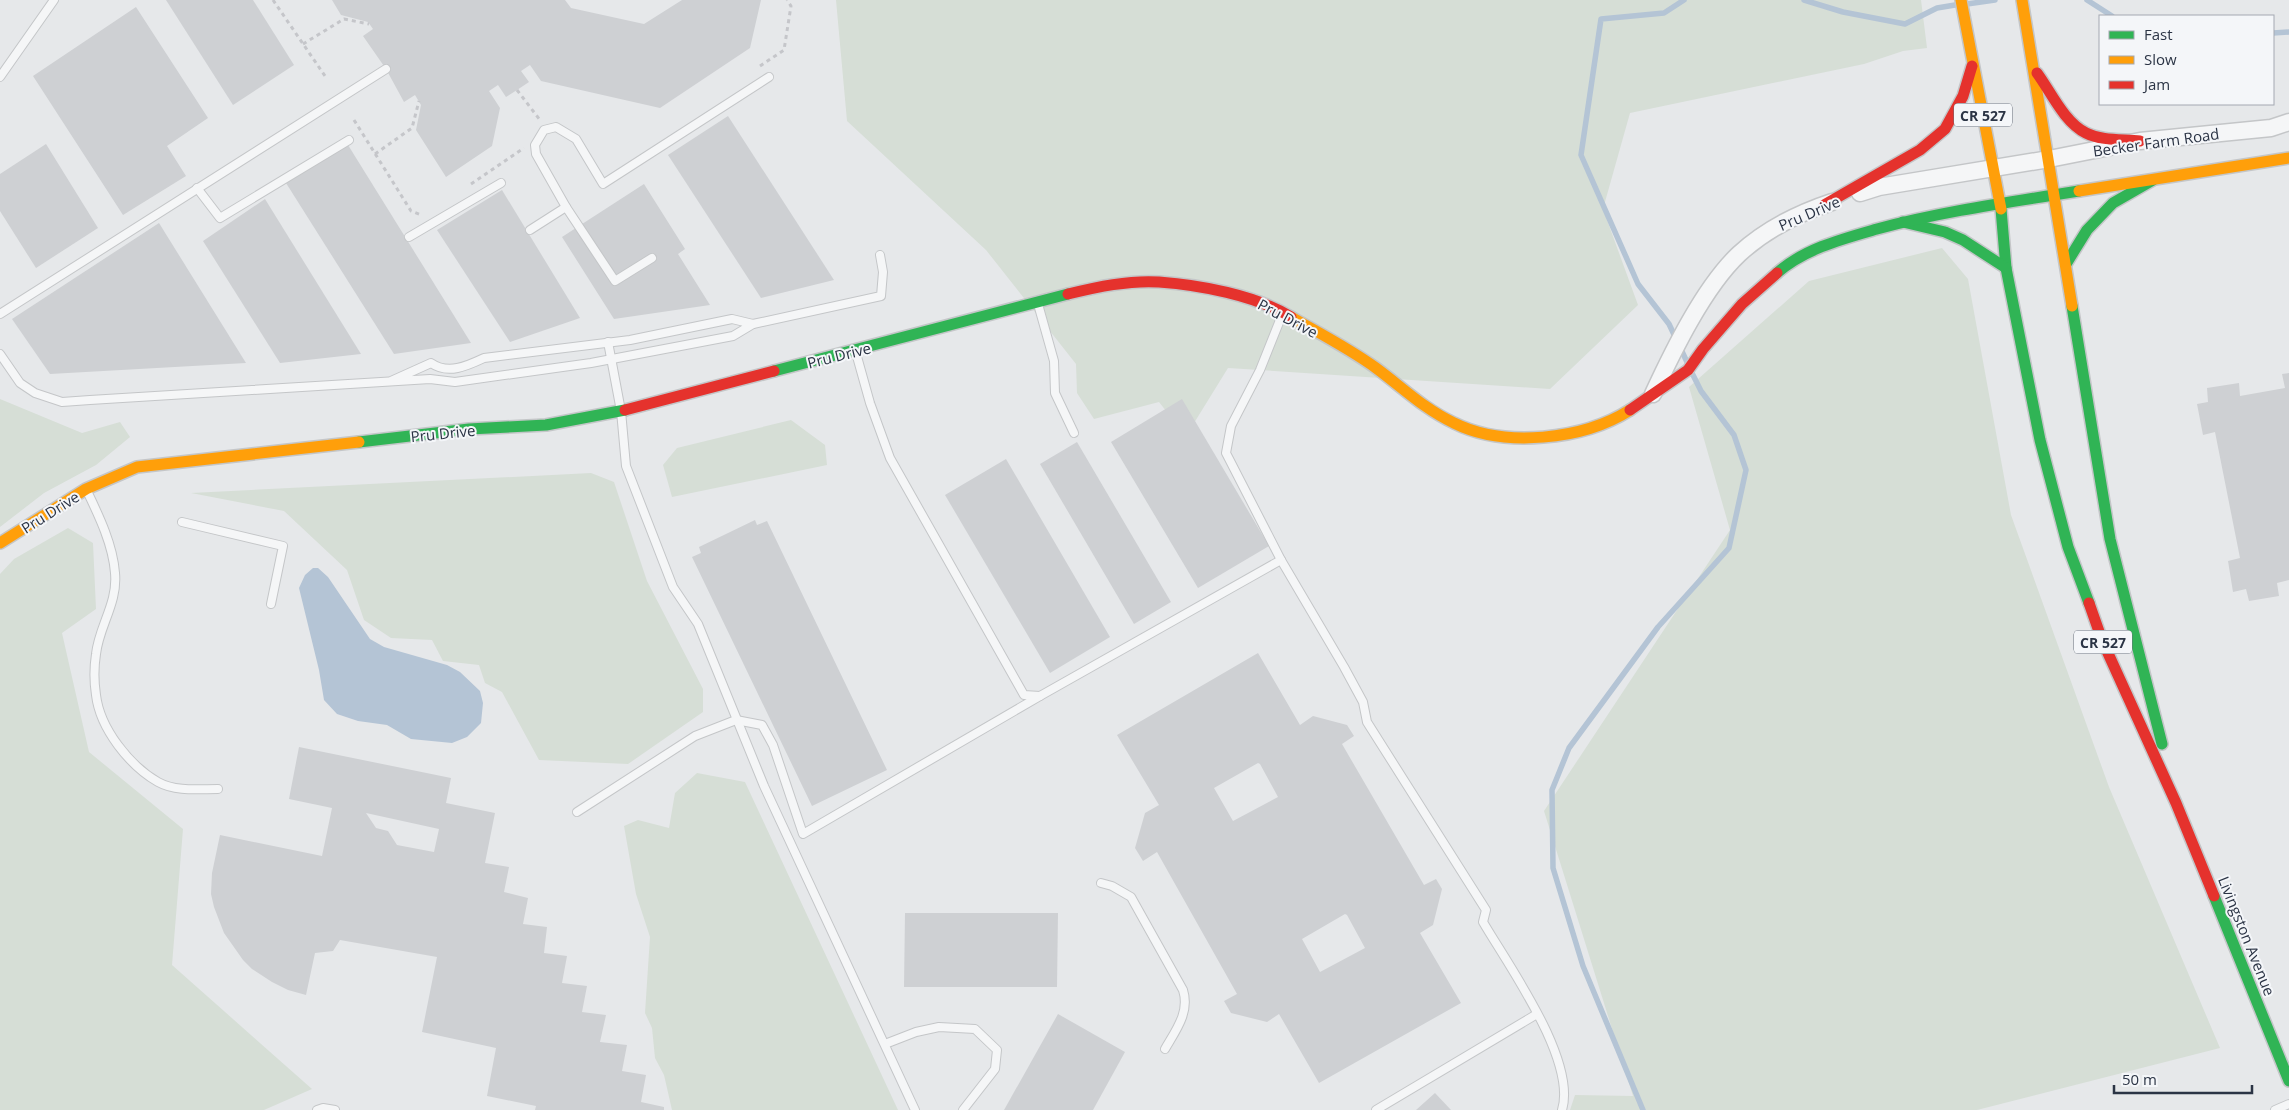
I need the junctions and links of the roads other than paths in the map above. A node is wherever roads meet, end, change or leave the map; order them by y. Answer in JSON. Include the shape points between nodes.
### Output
{"nodes":[{"id":1,"x":54,"y":0,"type":"edge"},
{"id":2,"x":1961,"y":0,"type":"edge"},
{"id":3,"x":2023,"y":4,"type":"edge"},
{"id":4,"x":1973,"y":63,"type":"junction"},
{"id":5,"x":2033,"y":67,"type":"junction"},
{"id":6,"x":386,"y":69,"type":"dead end"},
{"id":7,"x":0,"y":77,"type":"edge"},
{"id":8,"x":769,"y":77,"type":"dead end"},
{"id":9,"x":2289,"y":122,"type":"edge"},
{"id":10,"x":349,"y":140,"type":"dead end"},
{"id":11,"x":2140,"y":141,"type":"junction"},
{"id":12,"x":2289,"y":158,"type":"edge"},
{"id":13,"x":2049,"y":159,"type":"junction"},
{"id":14,"x":1994,"y":167,"type":"junction"},
{"id":15,"x":2153,"y":180,"type":"junction"},
{"id":16,"x":501,"y":183,"type":"dead end"},
{"id":17,"x":197,"y":188,"type":"junction"},
{"id":18,"x":2054,"y":195,"type":"junction"},
{"id":19,"x":2000,"y":202,"type":"junction"},
{"id":20,"x":1824,"y":205,"type":"junction"},
{"id":21,"x":566,"y":207,"type":"junction"},
{"id":22,"x":1903,"y":222,"type":"junction"},
{"id":23,"x":530,"y":230,"type":"dead end"},
{"id":24,"x":409,"y":237,"type":"dead end"},
{"id":25,"x":880,"y":255,"type":"dead end"},
{"id":26,"x":652,"y":258,"type":"dead end"},
{"id":27,"x":2066,"y":264,"type":"junction"},
{"id":28,"x":2006,"y":268,"type":"junction"},
{"id":29,"x":1038,"y":304,"type":"junction"},
{"id":30,"x":1283,"y":312,"type":"junction"},
{"id":31,"x":0,"y":314,"type":"edge"},
{"id":32,"x":753,"y":324,"type":"junction"},
{"id":33,"x":608,"y":342,"type":"junction"},
{"id":34,"x":855,"y":351,"type":"junction"},
{"id":35,"x":0,"y":354,"type":"edge"},
{"id":36,"x":611,"y":359,"type":"junction"},
{"id":37,"x":391,"y":381,"type":"junction"},
{"id":38,"x":1651,"y":397,"type":"junction"},
{"id":39,"x":621,"y":411,"type":"junction"},
{"id":40,"x":1074,"y":433,"type":"dead end"},
{"id":41,"x":86,"y":489,"type":"junction"},
{"id":42,"x":182,"y":522,"type":"dead end"},
{"id":43,"x":0,"y":543,"type":"edge"},
{"id":44,"x":1280,"y":560,"type":"junction"},
{"id":45,"x":271,"y":604,"type":"dead end"},
{"id":46,"x":1040,"y":696,"type":"junction"},
{"id":47,"x":736,"y":720,"type":"junction"},
{"id":48,"x":218,"y":789,"type":"dead end"},
{"id":49,"x":2176,"y":803,"type":"junction"},
{"id":50,"x":577,"y":812,"type":"dead end"},
{"id":51,"x":1100,"y":883,"type":"dead end"},
{"id":52,"x":1537,"y":1014,"type":"junction"},
{"id":53,"x":885,"y":1044,"type":"junction"},
{"id":54,"x":1166,"y":1049,"type":"dead end"},
{"id":55,"x":2289,"y":1081,"type":"edge"},
{"id":56,"x":2289,"y":1104,"type":"edge"},
{"id":57,"x":317,"y":1110,"type":"edge"},
{"id":58,"x":335,"y":1110,"type":"edge"},
{"id":59,"x":915,"y":1110,"type":"edge"},
{"id":60,"x":963,"y":1110,"type":"edge"},
{"id":61,"x":1376,"y":1110,"type":"edge"},
{"id":62,"x":1562,"y":1110,"type":"edge"},
{"id":63,"x":2274,"y":1110,"type":"edge"}],
"edges":[{"from":1,"to":7,"type":"lane"},
{"from":2,"to":4,"type":"main road","number":"CR 527"},
{"from":3,"to":5,"type":"main road","number":"CR 527"},
{"from":4,"to":14,"type":"main road","number":"CR 527"},
{"from":4,"to":20,"type":"main road","via":[[1963,96],[1945,129],[1920,150]]},
{"from":5,"to":11,"type":"main road","via":[[2079,128],[2096,136]]},
{"from":5,"to":13,"type":"main road","number":"CR 527"},
{"from":6,"to":17,"type":"lane"},
{"from":8,"to":21,"type":"lane","via":[[603,184],[576,139],[556,127],[544,130],[535,145],[536,154]]},
{"from":9,"to":11,"type":"street","name":"Becker Farm Road","via":[[2271,128]]},
{"from":10,"to":17,"type":"lane","via":[[220,218]]},
{"from":11,"to":13,"type":"street","name":"Becker Farm Road"},
{"from":12,"to":15,"type":"main road"},
{"from":13,"to":14,"type":"street","name":"Becker Farm Road"},
{"from":13,"to":18,"type":"main road","number":"CR 527"},
{"from":14,"to":19,"type":"main road","number":"CR 527"},
{"from":14,"to":20,"type":"street","name":"Pru Drive","via":[[1879,187]]},
{"from":15,"to":18,"type":"main road"},
{"from":15,"to":27,"type":"main road","via":[[2113,203],[2087,230]]},
{"from":16,"to":24,"type":"lane"},
{"from":17,"to":31,"type":"lane"},
{"from":18,"to":19,"type":"main road"},
{"from":18,"to":27,"type":"main road","number":"CR 527"},
{"from":19,"to":22,"type":"main road","name":"Pru Drive"},
{"from":19,"to":28,"type":"main road","number":"CR 527"},
{"from":20,"to":38,"type":"street","name":"Pru Drive","via":[[1777,226],[1739,255],[1718,280],[1683,335]]},
{"from":21,"to":23,"type":"lane"},
{"from":21,"to":26,"type":"lane","via":[[615,281]]},
{"from":22,"to":28,"type":"main road","via":[[1945,232]]},
{"from":22,"to":38,"type":"main road","name":"Pru Drive","via":[[1841,239],[1790,262],[1742,304],[1688,370]]},
{"from":25,"to":32,"type":"lane","via":[[883,272],[881,296]]},
{"from":27,"to":49,"type":"main road","number":"CR 527","via":[[2110,539]]},
{"from":28,"to":49,"type":"main road","number":"CR 527","via":[[2040,440],[2068,546],[2102,640]]},
{"from":29,"to":30,"type":"main road","name":"Pru Drive","via":[[1098,286],[1158,282],[1255,300]]},
{"from":29,"to":34,"type":"main road","name":"Pru Drive"},
{"from":29,"to":40,"type":"lane","via":[[1054,361],[1055,393]]},
{"from":30,"to":38,"type":"main road","name":"Pru Drive","via":[[1375,367],[1438,415],[1491,435],[1529,438],[1566,434],[1618,418]]},
{"from":30,"to":44,"type":"lane","via":[[1260,370],[1231,426],[1226,453]]},
{"from":32,"to":33,"type":"lane","via":[[732,319]]},
{"from":32,"to":36,"type":"lane","via":[[733,336]]},
{"from":33,"to":36,"type":"lane"},
{"from":33,"to":37,"type":"lane","via":[[484,358],[463,367],[440,369],[431,364]]},
{"from":34,"to":39,"type":"main road","name":"Pru Drive"},
{"from":34,"to":46,"type":"lane","via":[[890,458],[1024,695]]},
{"from":35,"to":37,"type":"lane","via":[[20,383],[62,402]]},
{"from":36,"to":37,"type":"lane","via":[[455,382],[430,379]]},
{"from":36,"to":39,"type":"lane"},
{"from":39,"to":41,"type":"main road","name":"Pru Drive","via":[[546,425],[469,429],[137,467]]},
{"from":39,"to":47,"type":"lane","via":[[626,466],[673,588],[698,624]]},
{"from":41,"to":43,"type":"main road","name":"Pru Drive"},
{"from":41,"to":48,"type":"lane","via":[[101,520],[115,573],[114,598],[96,652],[96,697],[102,717],[136,765],[159,783],[185,790]]},
{"from":42,"to":45,"type":"lane","via":[[283,546]]},
{"from":44,"to":46,"type":"lane"},
{"from":44,"to":52,"type":"lane","via":[[1363,702],[1367,722],[1486,910],[1483,922]]},
{"from":46,"to":47,"type":"lane","via":[[804,834],[773,745],[762,726]]},
{"from":47,"to":50,"type":"lane","via":[[695,736]]},
{"from":47,"to":53,"type":"lane"},
{"from":49,"to":55,"type":"main road","name":"Livingston Avenue","number":"CR 527"},
{"from":51,"to":54,"type":"lane","via":[[1131,897],[1183,990],[1185,1012]]},
{"from":52,"to":61,"type":"lane"},
{"from":52,"to":62,"type":"lane","via":[[1562,1071],[1566,1098]]},
{"from":53,"to":59,"type":"lane"},
{"from":53,"to":60,"type":"lane","via":[[939,1027],[974,1029],[997,1050],[995,1069]]},
{"from":56,"to":63,"type":"lane"},
{"from":57,"to":58,"type":"lane"}]}
